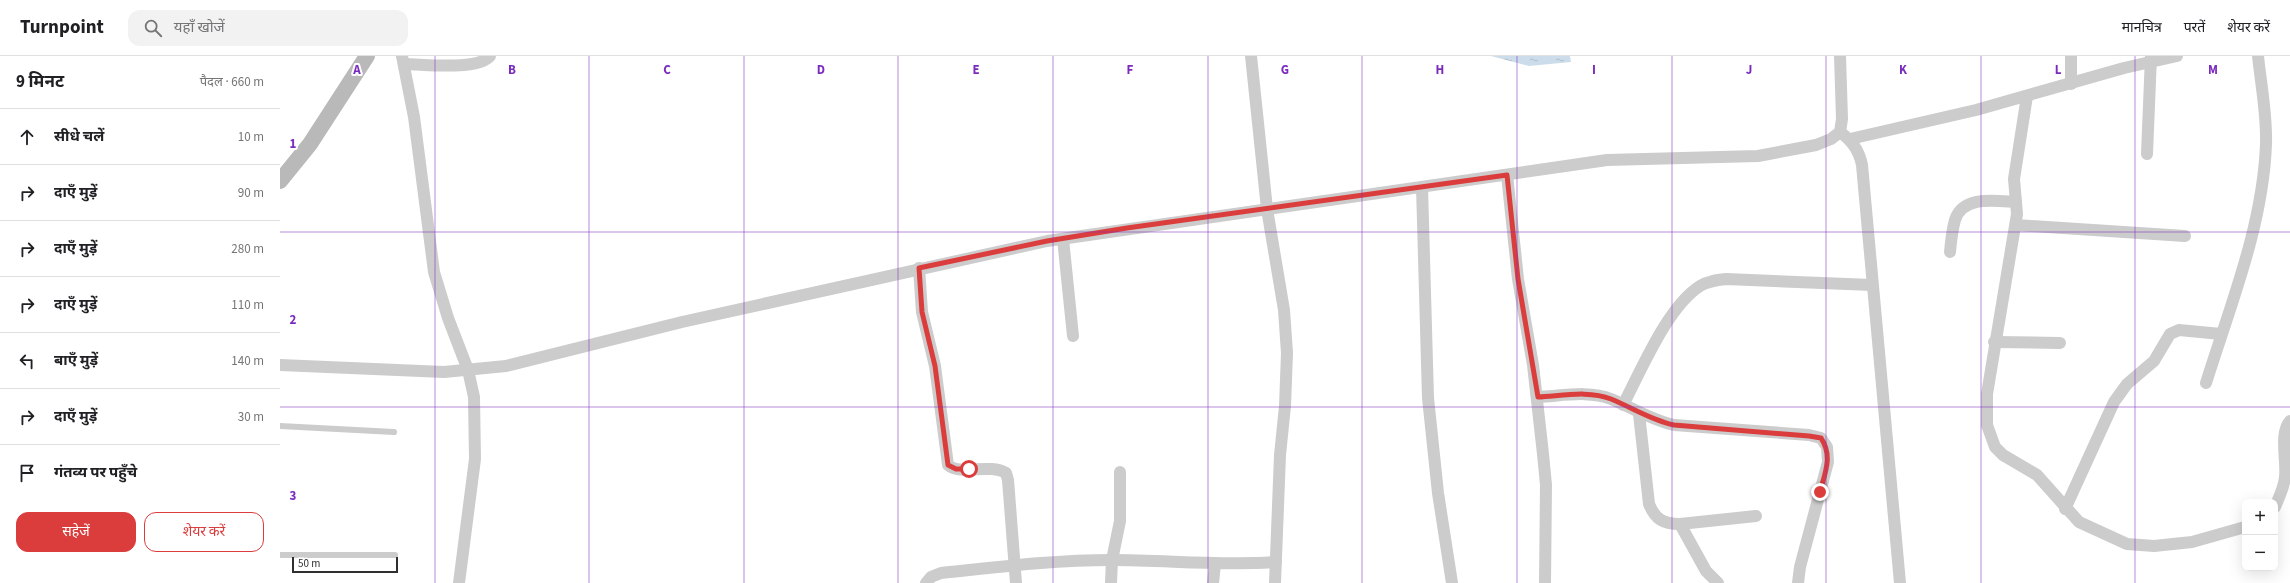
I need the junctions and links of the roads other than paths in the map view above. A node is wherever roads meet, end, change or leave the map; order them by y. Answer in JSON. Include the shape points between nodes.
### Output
{"nodes":[{"id":1,"x":367,"y":56,"type":"edge"},
{"id":2,"x":490,"y":56,"type":"edge"},
{"id":3,"x":1251,"y":56,"type":"edge"},
{"id":4,"x":1840,"y":56,"type":"edge"},
{"id":5,"x":2071,"y":56,"type":"edge"},
{"id":6,"x":2177,"y":56,"type":"edge"},
{"id":7,"x":2258,"y":56,"type":"edge"},
{"id":8,"x":2151,"y":58,"type":"edge"},
{"id":9,"x":403,"y":60,"type":"edge"},
{"id":10,"x":2070,"y":84,"type":"junction"},
{"id":11,"x":2027,"y":96,"type":"junction"},
{"id":12,"x":1845,"y":136,"type":"junction"},
{"id":13,"x":2147,"y":154,"type":"dead end"},
{"id":14,"x":1507,"y":175,"type":"junction"},
{"id":15,"x":280,"y":181,"type":"edge"},
{"id":16,"x":1422,"y":187,"type":"junction"},
{"id":17,"x":2016,"y":202,"type":"junction"},
{"id":18,"x":1267,"y":209,"type":"junction"},
{"id":19,"x":2016,"y":225,"type":"junction"},
{"id":20,"x":2185,"y":236,"type":"dead end"},
{"id":21,"x":1063,"y":239,"type":"junction"},
{"id":22,"x":1950,"y":252,"type":"dead end"},
{"id":23,"x":919,"y":268,"type":"junction"},
{"id":24,"x":1872,"y":285,"type":"junction"},
{"id":25,"x":2221,"y":334,"type":"junction"},
{"id":26,"x":1073,"y":336,"type":"dead end"},
{"id":27,"x":1994,"y":342,"type":"junction"},
{"id":28,"x":2060,"y":343,"type":"dead end"},
{"id":29,"x":280,"y":365,"type":"edge"},
{"id":30,"x":468,"y":370,"type":"junction"},
{"id":31,"x":2206,"y":383,"type":"dead end"},
{"id":32,"x":1538,"y":397,"type":"junction"},
{"id":33,"x":1622,"y":405,"type":"junction"},
{"id":34,"x":1639,"y":414,"type":"junction"},
{"id":35,"x":2290,"y":421,"type":"edge"},
{"id":36,"x":280,"y":426,"type":"edge"},
{"id":37,"x":394,"y":432,"type":"dead end"},
{"id":38,"x":1120,"y":472,"type":"dead end"},
{"id":39,"x":2278,"y":500,"type":"edge"},
{"id":40,"x":2065,"y":508,"type":"junction"},
{"id":41,"x":1756,"y":516,"type":"dead end"},
{"id":42,"x":1680,"y":524,"type":"junction"},
{"id":43,"x":2242,"y":528,"type":"edge"},
{"id":44,"x":280,"y":555,"type":"edge"},
{"id":45,"x":395,"y":555,"type":"dead end"},
{"id":46,"x":1112,"y":560,"type":"junction"},
{"id":47,"x":1276,"y":562,"type":"junction"},
{"id":48,"x":1215,"y":564,"type":"junction"},
{"id":49,"x":1014,"y":565,"type":"junction"},
{"id":50,"x":458,"y":583,"type":"edge"},
{"id":51,"x":926,"y":583,"type":"edge"},
{"id":52,"x":1016,"y":583,"type":"edge"},
{"id":53,"x":1111,"y":583,"type":"edge"},
{"id":54,"x":1213,"y":583,"type":"edge"},
{"id":55,"x":1275,"y":583,"type":"edge"},
{"id":56,"x":1452,"y":583,"type":"edge"},
{"id":57,"x":1545,"y":583,"type":"edge"},
{"id":58,"x":1718,"y":583,"type":"edge"},
{"id":59,"x":1798,"y":583,"type":"edge"},
{"id":60,"x":1900,"y":583,"type":"edge"}],
"edges":[{"from":1,"to":15,"type":"main road","via":[[310,144]]},
{"from":2,"to":9,"type":"street","via":[[485,61],[471,65]]},
{"from":3,"to":18,"type":"street"},
{"from":4,"to":12,"type":"street"},
{"from":5,"to":10,"type":"street"},
{"from":6,"to":8,"type":"street"},
{"from":7,"to":25,"type":"street","via":[[2266,120],[2264,167],[2251,238]]},
{"from":8,"to":10,"type":"street"},
{"from":8,"to":13,"type":"street"},
{"from":9,"to":30,"type":"street","via":[[414,117],[434,272]]},
{"from":10,"to":11,"type":"street"},
{"from":11,"to":12,"type":"street","via":[[1976,110]]},
{"from":11,"to":17,"type":"street","via":[[2014,179]]},
{"from":12,"to":14,"type":"street","via":[[1816,145],[1758,156],[1607,160]]},
{"from":12,"to":24,"type":"street","via":[[1859,153],[1862,165]]},
{"from":14,"to":16,"type":"street"},
{"from":14,"to":32,"type":"street","via":[[1518,279]]},
{"from":16,"to":18,"type":"street"},
{"from":16,"to":56,"type":"street","via":[[1428,398],[1438,492]]},
{"from":17,"to":19,"type":"street"},
{"from":17,"to":22,"type":"street","via":[[1983,201],[1969,204],[1960,210],[1955,220]]},
{"from":18,"to":21,"type":"street"},
{"from":18,"to":47,"type":"street","via":[[1284,310],[1287,354]]},
{"from":19,"to":20,"type":"street"},
{"from":19,"to":27,"type":"street"},
{"from":21,"to":23,"type":"street"},
{"from":21,"to":26,"type":"street"},
{"from":23,"to":30,"type":"street","via":[[682,322],[506,366]]},
{"from":23,"to":49,"type":"street","via":[[922,312],[935,366],[948,465],[956,469],[995,469],[1006,473]]},
{"from":24,"to":33,"type":"street","via":[[1726,279],[1701,285],[1689,294],[1669,321]]},
{"from":24,"to":60,"type":"street"},
{"from":25,"to":31,"type":"street"},
{"from":25,"to":40,"type":"street","via":[[2179,330],[2170,334],[2154,361],[2127,384],[2114,402]]},
{"from":27,"to":28,"type":"street"},
{"from":27,"to":40,"type":"street","via":[[1986,411],[1990,438],[2003,455],[2037,475]]},
{"from":29,"to":30,"type":"street","via":[[444,372]]},
{"from":30,"to":50,"type":"street","via":[[474,397],[475,459]]},
{"from":32,"to":33,"type":"street","via":[[1595,395]]},
{"from":32,"to":57,"type":"street","via":[[1546,485]]},
{"from":33,"to":34,"type":"street"},
{"from":34,"to":42,"type":"street","via":[[1649,504],[1653,515],[1670,524]]},
{"from":34,"to":59,"type":"street","via":[[1657,422],[1674,425],[1821,438],[1827,447],[1828,462]]},
{"from":35,"to":39,"type":"street","via":[[2285,433],[2283,489]]},
{"from":36,"to":37,"type":"lane"},
{"from":38,"to":46,"type":"street","via":[[1119,532]]},
{"from":40,"to":43,"type":"street","via":[[2088,528],[2127,544],[2139,546],[2192,542]]},
{"from":41,"to":42,"type":"street"},
{"from":42,"to":58,"type":"street","via":[[1703,566]]},
{"from":44,"to":45,"type":"lane"},
{"from":46,"to":48,"type":"street"},
{"from":46,"to":49,"type":"street"},
{"from":46,"to":53,"type":"street"},
{"from":47,"to":48,"type":"street"},
{"from":47,"to":55,"type":"street"},
{"from":48,"to":54,"type":"street"},
{"from":49,"to":51,"type":"street","via":[[941,573]]},
{"from":49,"to":52,"type":"street"}]}
